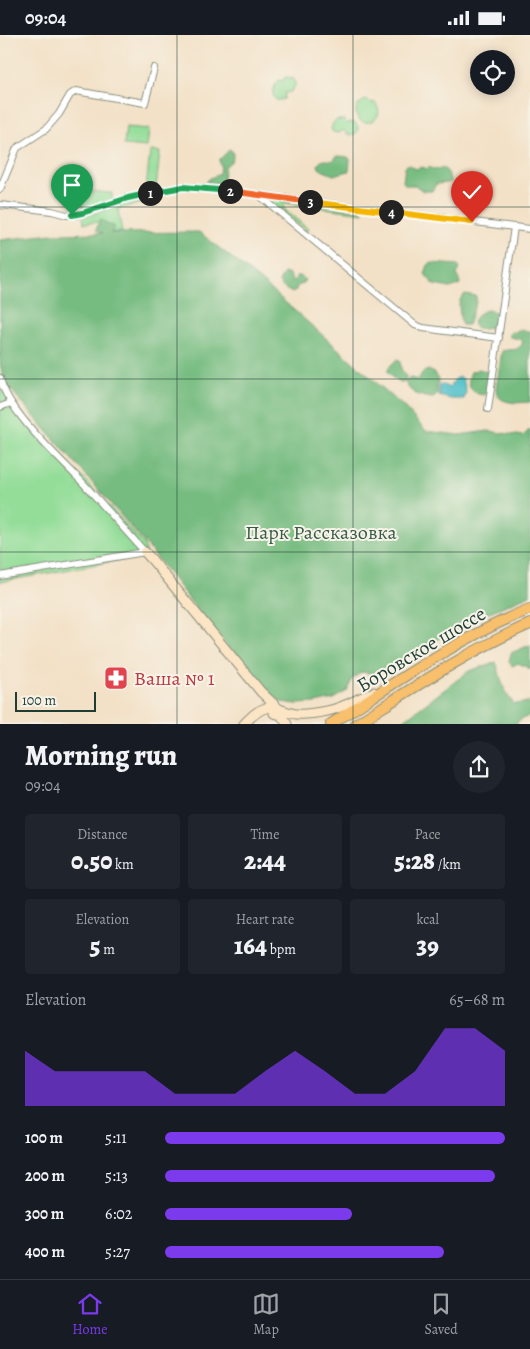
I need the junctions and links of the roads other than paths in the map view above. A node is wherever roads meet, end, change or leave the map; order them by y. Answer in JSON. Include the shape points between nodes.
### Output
{"nodes":[{"id":1,"x":154,"y":68,"type":"dead end"},
{"id":2,"x":0,"y":189,"type":"edge"},
{"id":3,"x":259,"y":195,"type":"junction"},
{"id":4,"x":0,"y":205,"type":"edge"},
{"id":5,"x":514,"y":227,"type":"junction"},
{"id":6,"x":530,"y":229,"type":"edge"},
{"id":7,"x":499,"y":338,"type":"junction"},
{"id":8,"x":0,"y":378,"type":"edge"},
{"id":9,"x":11,"y":403,"type":"junction"},
{"id":10,"x":0,"y":407,"type":"edge"},
{"id":11,"x":488,"y":409,"type":"dead end"},
{"id":12,"x":145,"y":552,"type":"junction"},
{"id":13,"x":0,"y":576,"type":"edge"},
{"id":14,"x":530,"y":609,"type":"edge"},
{"id":15,"x":530,"y":624,"type":"edge"},
{"id":16,"x":384,"y":689,"type":"junction"},
{"id":17,"x":261,"y":692,"type":"junction"},
{"id":18,"x":279,"y":709,"type":"junction"},
{"id":19,"x":260,"y":710,"type":"junction"},
{"id":20,"x":244,"y":724,"type":"edge"},
{"id":21,"x":250,"y":724,"type":"edge"},
{"id":22,"x":287,"y":724,"type":"edge"},
{"id":23,"x":331,"y":724,"type":"edge"},
{"id":24,"x":356,"y":724,"type":"edge"}],
"edges":[{"from":1,"to":2,"type":"street","via":[[145,103],[76,91],[70,95],[46,129],[17,148]]},
{"from":3,"to":4,"type":"street","via":[[177,187],[128,198],[77,215]]},
{"from":3,"to":5,"type":"street"},
{"from":3,"to":7,"type":"street","via":[[415,325]]},
{"from":5,"to":6,"type":"street"},
{"from":5,"to":7,"type":"street"},
{"from":7,"to":11,"type":"street"},
{"from":8,"to":9,"type":"street"},
{"from":9,"to":10,"type":"street"},
{"from":9,"to":12,"type":"street","via":[[29,427]]},
{"from":12,"to":13,"type":"street"},
{"from":12,"to":17,"type":"street"},
{"from":14,"to":16,"type":"main road","name":"Боровское шоссе","via":[[472,635]]},
{"from":15,"to":24,"type":"main road","name":"Боровское шоссе","via":[[452,663]]},
{"from":16,"to":18,"type":"street","via":[[329,711],[301,714]]},
{"from":16,"to":23,"type":"main road","name":"Боровское шоссе"},
{"from":17,"to":18,"type":"street"},
{"from":17,"to":19,"type":"street","via":[[263,702]]},
{"from":18,"to":19,"type":"street","via":[[269,707]]},
{"from":19,"to":20,"type":"street"},
{"from":21,"to":22,"type":"street","via":[[268,712],[281,715]]}]}
